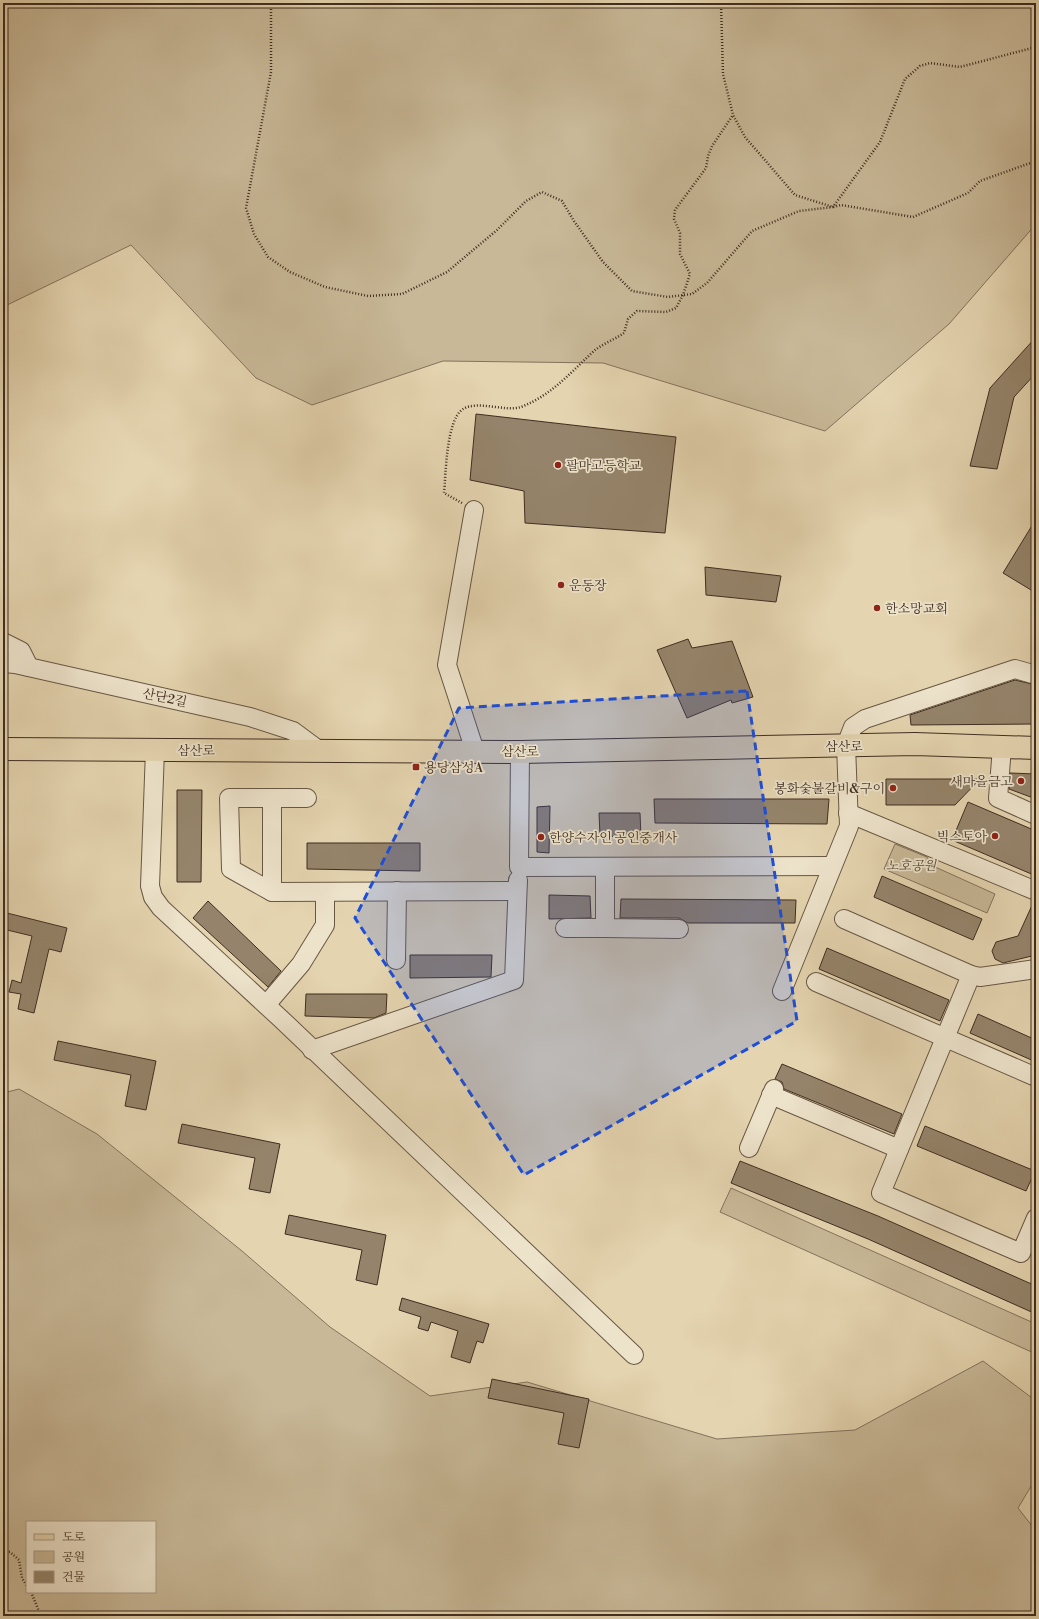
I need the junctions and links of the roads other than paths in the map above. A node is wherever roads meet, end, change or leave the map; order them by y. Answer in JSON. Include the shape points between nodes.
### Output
{"nodes":[{"id":1,"x":474,"y":510,"type":"road end"},
{"id":2,"x":3,"y":642,"type":"edge"},
{"id":3,"x":3,"y":663,"type":"edge"},
{"id":4,"x":29,"y":667,"type":"junction"},
{"id":5,"x":1036,"y":675,"type":"edge"},
{"id":6,"x":846,"y":745,"type":"junction"},
{"id":7,"x":1002,"y":747,"type":"junction"},
{"id":8,"x":1036,"y":748,"type":"edge"},
{"id":9,"x":3,"y":749,"type":"edge"},
{"id":10,"x":156,"y":750,"type":"junction"},
{"id":11,"x":320,"y":751,"type":"junction"},
{"id":12,"x":475,"y":751,"type":"junction"},
{"id":13,"x":520,"y":752,"type":"junction"},
{"id":14,"x":272,"y":798,"type":"junction"},
{"id":15,"x":307,"y":798,"type":"dead end"},
{"id":16,"x":848,"y":812,"type":"junction"},
{"id":17,"x":1036,"y":814,"type":"edge"},
{"id":18,"x":832,"y":866,"type":"junction"},
{"id":19,"x":519,"y":867,"type":"junction"},
{"id":20,"x":604,"y":867,"type":"junction"},
{"id":21,"x":518,"y":890,"type":"junction"},
{"id":22,"x":397,"y":891,"type":"junction"},
{"id":23,"x":1036,"y":891,"type":"edge"},
{"id":24,"x":272,"y":892,"type":"junction"},
{"id":25,"x":325,"y":892,"type":"junction"},
{"id":26,"x":844,"y":919,"type":"dead end"},
{"id":27,"x":566,"y":928,"type":"dead end"},
{"id":28,"x":605,"y":928,"type":"junction"},
{"id":29,"x":679,"y":929,"type":"dead end"},
{"id":30,"x":396,"y":960,"type":"dead end"},
{"id":31,"x":1036,"y":969,"type":"edge"},
{"id":32,"x":971,"y":975,"type":"junction"},
{"id":33,"x":816,"y":982,"type":"dead end"},
{"id":34,"x":782,"y":991,"type":"dead end"},
{"id":35,"x":266,"y":1005,"type":"junction"},
{"id":36,"x":945,"y":1038,"type":"junction"},
{"id":37,"x":312,"y":1050,"type":"junction"},
{"id":38,"x":1036,"y":1077,"type":"edge"},
{"id":39,"x":749,"y":1148,"type":"dead end"},
{"id":40,"x":899,"y":1149,"type":"junction"},
{"id":41,"x":1036,"y":1218,"type":"edge"},
{"id":42,"x":634,"y":1356,"type":"dead end"}],
"edges":[{"from":1,"to":12,"type":"street","via":[[447,665]]},
{"from":2,"to":4,"type":"street","via":[[21,650]]},
{"from":3,"to":4,"type":"street","name":"산단2길"},
{"from":4,"to":11,"type":"street","name":"산단2길","via":[[250,717],[293,731]]},
{"from":5,"to":6,"type":"street","via":[[1015,669],[865,719],[853,727]]},
{"from":6,"to":7,"type":"main road","name":"삼산로"},
{"from":6,"to":13,"type":"main road","name":"삼산로"},
{"from":6,"to":16,"type":"street"},
{"from":7,"to":8,"type":"main road","name":"삼산로"},
{"from":7,"to":17,"type":"street","via":[[998,798]]},
{"from":9,"to":10,"type":"main road","name":"삼산로"},
{"from":10,"to":11,"type":"main road","name":"삼산로"},
{"from":10,"to":35,"type":"street","via":[[150,886],[153,897],[161,908]]},
{"from":11,"to":12,"type":"main road","name":"삼산로"},
{"from":12,"to":13,"type":"main road","name":"삼산로"},
{"from":13,"to":19,"type":"street"},
{"from":14,"to":15,"type":"street"},
{"from":14,"to":24,"type":"street"},
{"from":14,"to":24,"type":"street","via":[[229,798],[231,869]]},
{"from":16,"to":18,"type":"street","via":[[849,826]]},
{"from":16,"to":23,"type":"street"},
{"from":18,"to":20,"type":"street"},
{"from":18,"to":34,"type":"street"},
{"from":19,"to":20,"type":"street"},
{"from":19,"to":21,"type":"street"},
{"from":20,"to":28,"type":"street"},
{"from":21,"to":22,"type":"street"},
{"from":21,"to":37,"type":"street","via":[[514,980]]},
{"from":22,"to":25,"type":"street"},
{"from":22,"to":30,"type":"street"},
{"from":24,"to":25,"type":"street"},
{"from":25,"to":35,"type":"street","via":[[325,925],[301,964]]},
{"from":26,"to":32,"type":"street"},
{"from":27,"to":28,"type":"street"},
{"from":28,"to":29,"type":"street"},
{"from":31,"to":32,"type":"street","via":[[980,977]]},
{"from":32,"to":36,"type":"street"},
{"from":33,"to":36,"type":"street"},
{"from":35,"to":37,"type":"street"},
{"from":36,"to":38,"type":"street"},
{"from":36,"to":40,"type":"street"},
{"from":37,"to":42,"type":"street"},
{"from":39,"to":40,"type":"street","via":[[772,1092]]},
{"from":40,"to":41,"type":"street","via":[[881,1193],[1021,1253]]}]}
